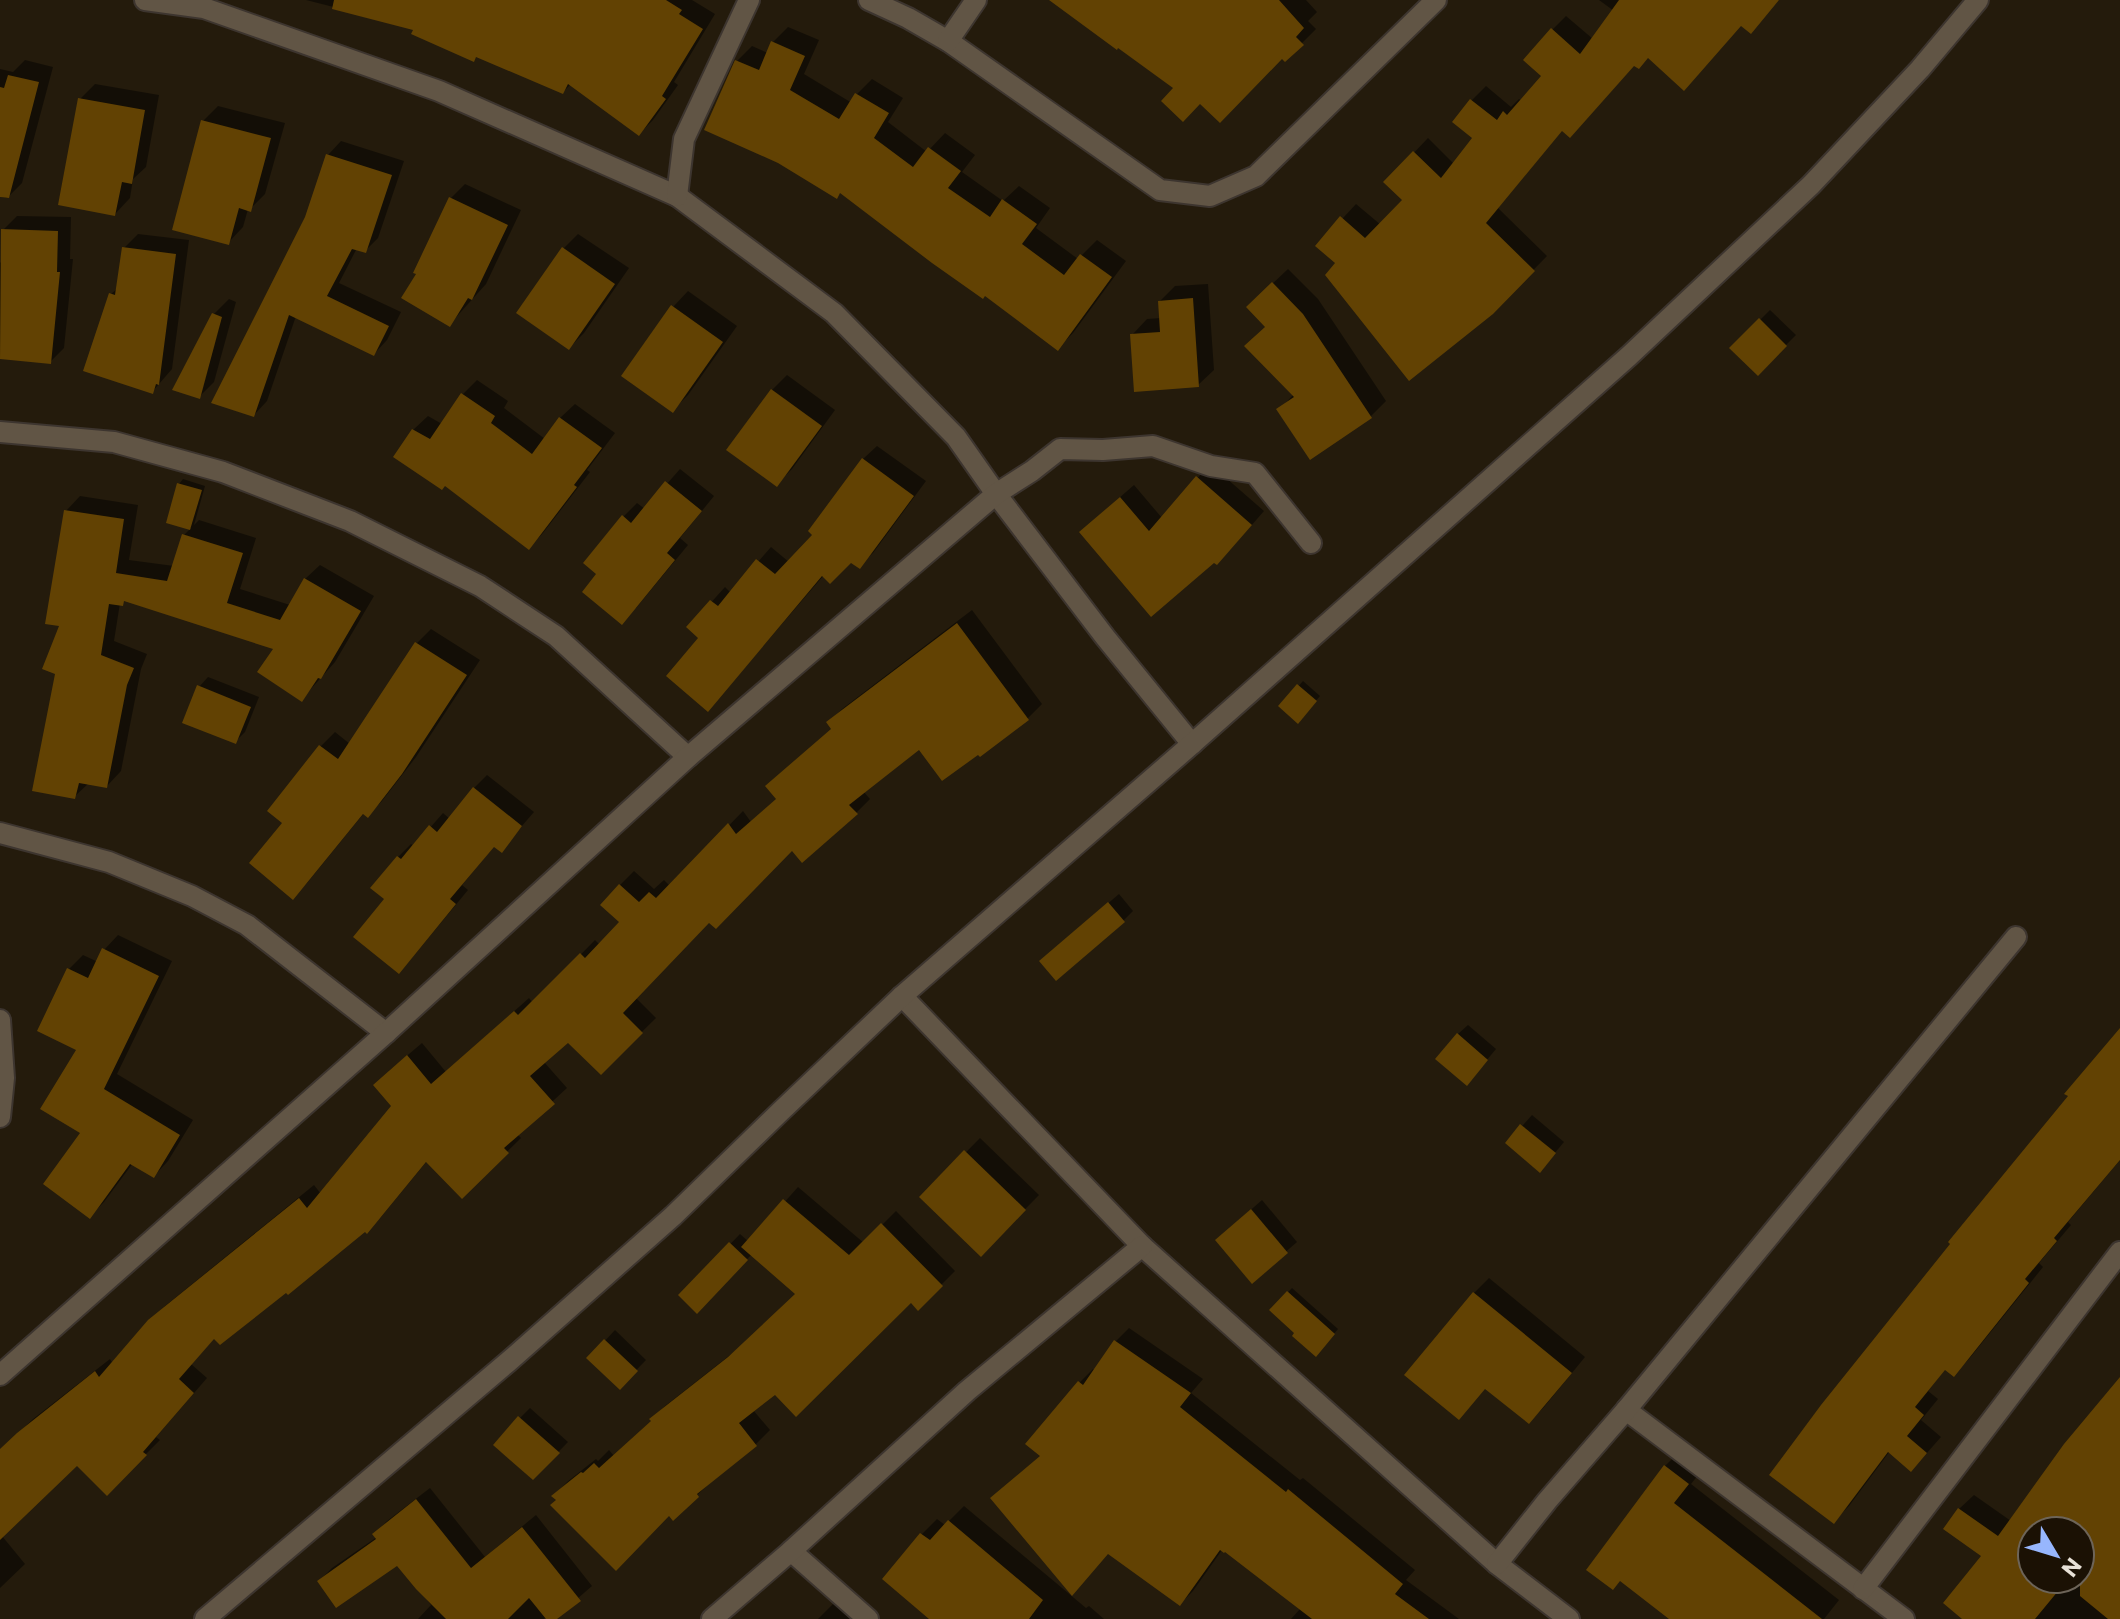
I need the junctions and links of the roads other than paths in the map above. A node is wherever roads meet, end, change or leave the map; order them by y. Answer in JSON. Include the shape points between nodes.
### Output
{"nodes":[{"id":1,"x":145,"y":0,"type":"edge"},
{"id":2,"x":749,"y":0,"type":"edge"},
{"id":3,"x":869,"y":0,"type":"edge"},
{"id":4,"x":976,"y":0,"type":"edge"},
{"id":5,"x":1436,"y":0,"type":"edge"},
{"id":6,"x":1978,"y":0,"type":"edge"},
{"id":7,"x":948,"y":41,"type":"junction"},
{"id":8,"x":677,"y":196,"type":"junction"},
{"id":9,"x":0,"y":432,"type":"edge"},
{"id":10,"x":996,"y":494,"type":"junction"},
{"id":11,"x":1311,"y":543,"type":"dead end"},
{"id":12,"x":1192,"y":744,"type":"junction"},
{"id":13,"x":688,"y":757,"type":"junction"},
{"id":14,"x":0,"y":833,"type":"edge"},
{"id":15,"x":2016,"y":937,"type":"dead end"},
{"id":16,"x":902,"y":996,"type":"junction"},
{"id":17,"x":0,"y":1020,"type":"edge"},
{"id":18,"x":386,"y":1033,"type":"junction"},
{"id":19,"x":0,"y":1117,"type":"edge"},
{"id":20,"x":1142,"y":1246,"type":"junction"},
{"id":21,"x":2120,"y":1252,"type":"edge"},
{"id":22,"x":0,"y":1375,"type":"edge"},
{"id":23,"x":1626,"y":1410,"type":"junction"},
{"id":24,"x":791,"y":1551,"type":"junction"},
{"id":25,"x":1497,"y":1564,"type":"junction"},
{"id":26,"x":1863,"y":1589,"type":"junction"},
{"id":27,"x":205,"y":1619,"type":"edge"},
{"id":28,"x":712,"y":1619,"type":"edge"},
{"id":29,"x":868,"y":1619,"type":"edge"},
{"id":30,"x":1569,"y":1619,"type":"edge"},
{"id":31,"x":1904,"y":1619,"type":"edge"}],
"edges":[{"from":1,"to":8,"type":"street","via":[[204,8],[439,91]]},
{"from":2,"to":8,"type":"street","via":[[684,139]]},
{"from":3,"to":7,"type":"street"},
{"from":4,"to":7,"type":"street"},
{"from":5,"to":7,"type":"street","via":[[1256,176],[1210,196],[1160,190]]},
{"from":6,"to":12,"type":"street","via":[[1811,185],[1629,356]]},
{"from":8,"to":10,"type":"street","via":[[834,313],[956,437]]},
{"from":9,"to":13,"type":"street","via":[[114,442],[223,472],[350,521],[480,586],[556,636]]},
{"from":10,"to":11,"type":"street","via":[[1060,449],[1153,446],[1211,466],[1255,473]]},
{"from":10,"to":12,"type":"street"},
{"from":10,"to":13,"type":"street"},
{"from":12,"to":16,"type":"street"},
{"from":13,"to":18,"type":"street"},
{"from":14,"to":18,"type":"street","via":[[109,862],[192,896],[247,925]]},
{"from":15,"to":23,"type":"street"},
{"from":16,"to":20,"type":"street"},
{"from":16,"to":27,"type":"street","via":[[673,1216]]},
{"from":17,"to":19,"type":"street"},
{"from":18,"to":22,"type":"street"},
{"from":20,"to":24,"type":"street","via":[[967,1391]]},
{"from":20,"to":25,"type":"street"},
{"from":21,"to":26,"type":"street"},
{"from":23,"to":25,"type":"street"},
{"from":23,"to":26,"type":"street"},
{"from":24,"to":28,"type":"street"},
{"from":24,"to":29,"type":"street"},
{"from":25,"to":30,"type":"street"},
{"from":26,"to":31,"type":"street"}]}
